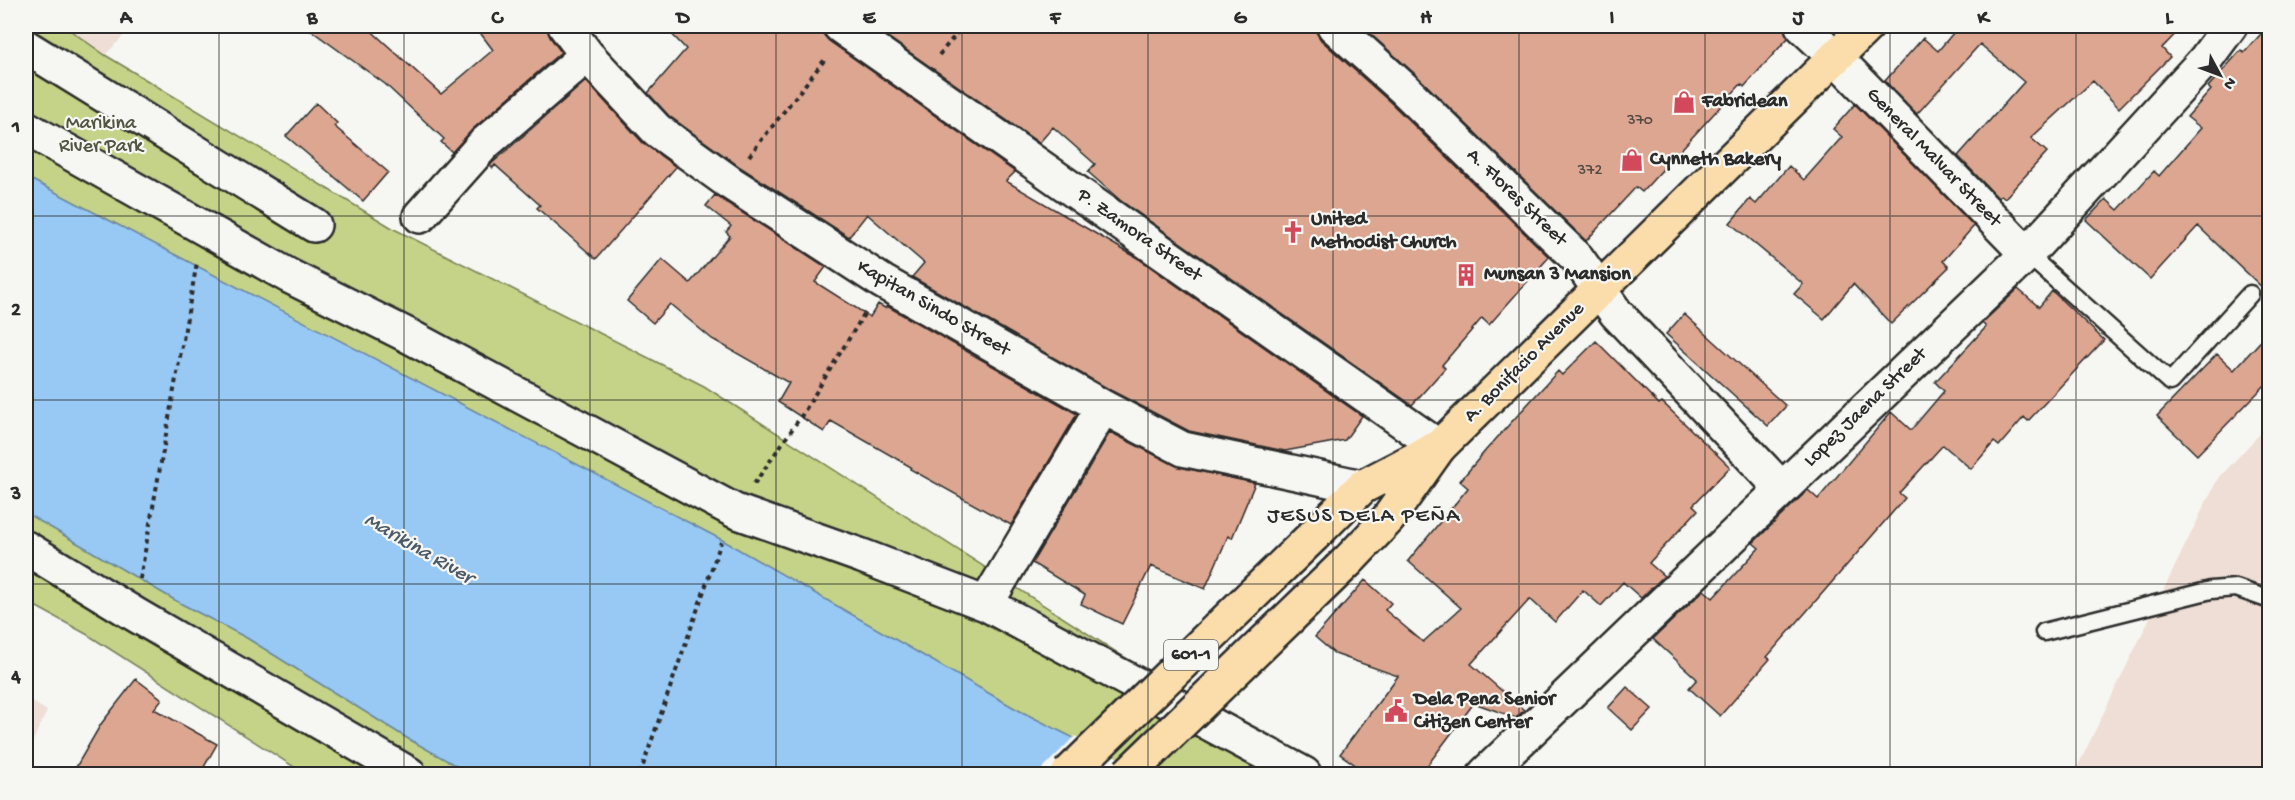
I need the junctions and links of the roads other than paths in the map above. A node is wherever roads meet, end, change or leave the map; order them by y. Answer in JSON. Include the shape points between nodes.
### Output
{"nodes":[{"id":1,"x":565,"y":26,"type":"edge"},
{"id":2,"x":1334,"y":26,"type":"edge"},
{"id":3,"x":1802,"y":26,"type":"edge"},
{"id":4,"x":1867,"y":26,"type":"edge"},
{"id":5,"x":2230,"y":26,"type":"edge"},
{"id":6,"x":843,"y":29,"type":"edge"},
{"id":7,"x":26,"y":47,"type":"edge"},
{"id":8,"x":587,"y":55,"type":"junction"},
{"id":9,"x":1835,"y":57,"type":"junction"},
{"id":10,"x":26,"y":128,"type":"edge"},
{"id":11,"x":420,"y":216,"type":"dead end"},
{"id":12,"x":315,"y":225,"type":"dead end"},
{"id":13,"x":2027,"y":254,"type":"junction"},
{"id":14,"x":1600,"y":289,"type":"junction"},
{"id":15,"x":2250,"y":294,"type":"dead end"},
{"id":16,"x":1103,"y":407,"type":"junction"},
{"id":17,"x":1439,"y":447,"type":"junction"},
{"id":18,"x":1362,"y":487,"type":"junction"},
{"id":19,"x":1782,"y":489,"type":"junction"},
{"id":20,"x":26,"y":548,"type":"edge"},
{"id":21,"x":2270,"y":600,"type":"edge"},
{"id":22,"x":986,"y":604,"type":"junction"},
{"id":23,"x":2044,"y":632,"type":"dead end"},
{"id":24,"x":1490,"y":773,"type":"edge"},
{"id":25,"x":409,"y":774,"type":"edge"},
{"id":26,"x":1068,"y":774,"type":"edge"},
{"id":27,"x":1128,"y":774,"type":"edge"},
{"id":28,"x":1304,"y":774,"type":"edge"}],
"edges":[{"from":1,"to":8,"type":"street","name":"Kapitan Sindo Street"},
{"from":2,"to":14,"type":"street","name":"A. Flores Street","via":[[1577,258]]},
{"from":3,"to":9,"type":"street","name":"General Malvar Street"},
{"from":4,"to":9,"type":"main road","name":"A. Bonifacio Avenue","number":"601-1"},
{"from":5,"to":13,"type":"street","name":"Lopez Jaena Street","via":[[2205,60]]},
{"from":6,"to":17,"type":"street","name":"P. Zamora Street"},
{"from":7,"to":12,"type":"street"},
{"from":8,"to":11,"type":"street","via":[[485,143]]},
{"from":8,"to":16,"type":"street","name":"Kapitan Sindo Street","via":[[657,130],[729,182],[883,282]]},
{"from":9,"to":13,"type":"street","name":"General Malvar Street"},
{"from":9,"to":14,"type":"main road","name":"A. Bonifacio Avenue","number":"601-1"},
{"from":10,"to":22,"type":"street","via":[[289,276],[407,335],[730,522],[862,556]]},
{"from":13,"to":15,"type":"lane","name":"General Malvar Street","via":[[2170,382]]},
{"from":13,"to":19,"type":"street","name":"Lopez Jaena Street"},
{"from":14,"to":17,"type":"main road","name":"A. Bonifacio Avenue","number":"601-1"},
{"from":14,"to":19,"type":"street","name":"A. Flores Street","via":[[1616,313]]},
{"from":16,"to":18,"type":"street","name":"Kapitan Sindo Street","via":[[1183,449]]},
{"from":16,"to":22,"type":"street"},
{"from":17,"to":18,"type":"main road","name":"A. Bonifacio Avenue","number":"601-1"},
{"from":17,"to":27,"type":"main road","name":"A. Bonifacio Avenue","number":"601-1","bridge":true,"via":[[1388,519]]},
{"from":18,"to":26,"type":"main road","name":"A. Bonifacio Avenue","number":"601-1","bridge":true},
{"from":19,"to":24,"type":"street","name":"Lopez Jaena Street"},
{"from":20,"to":25,"type":"street"},
{"from":21,"to":23,"type":"lane","via":[[2236,588],[2211,590]]},
{"from":22,"to":28,"type":"street"}]}
